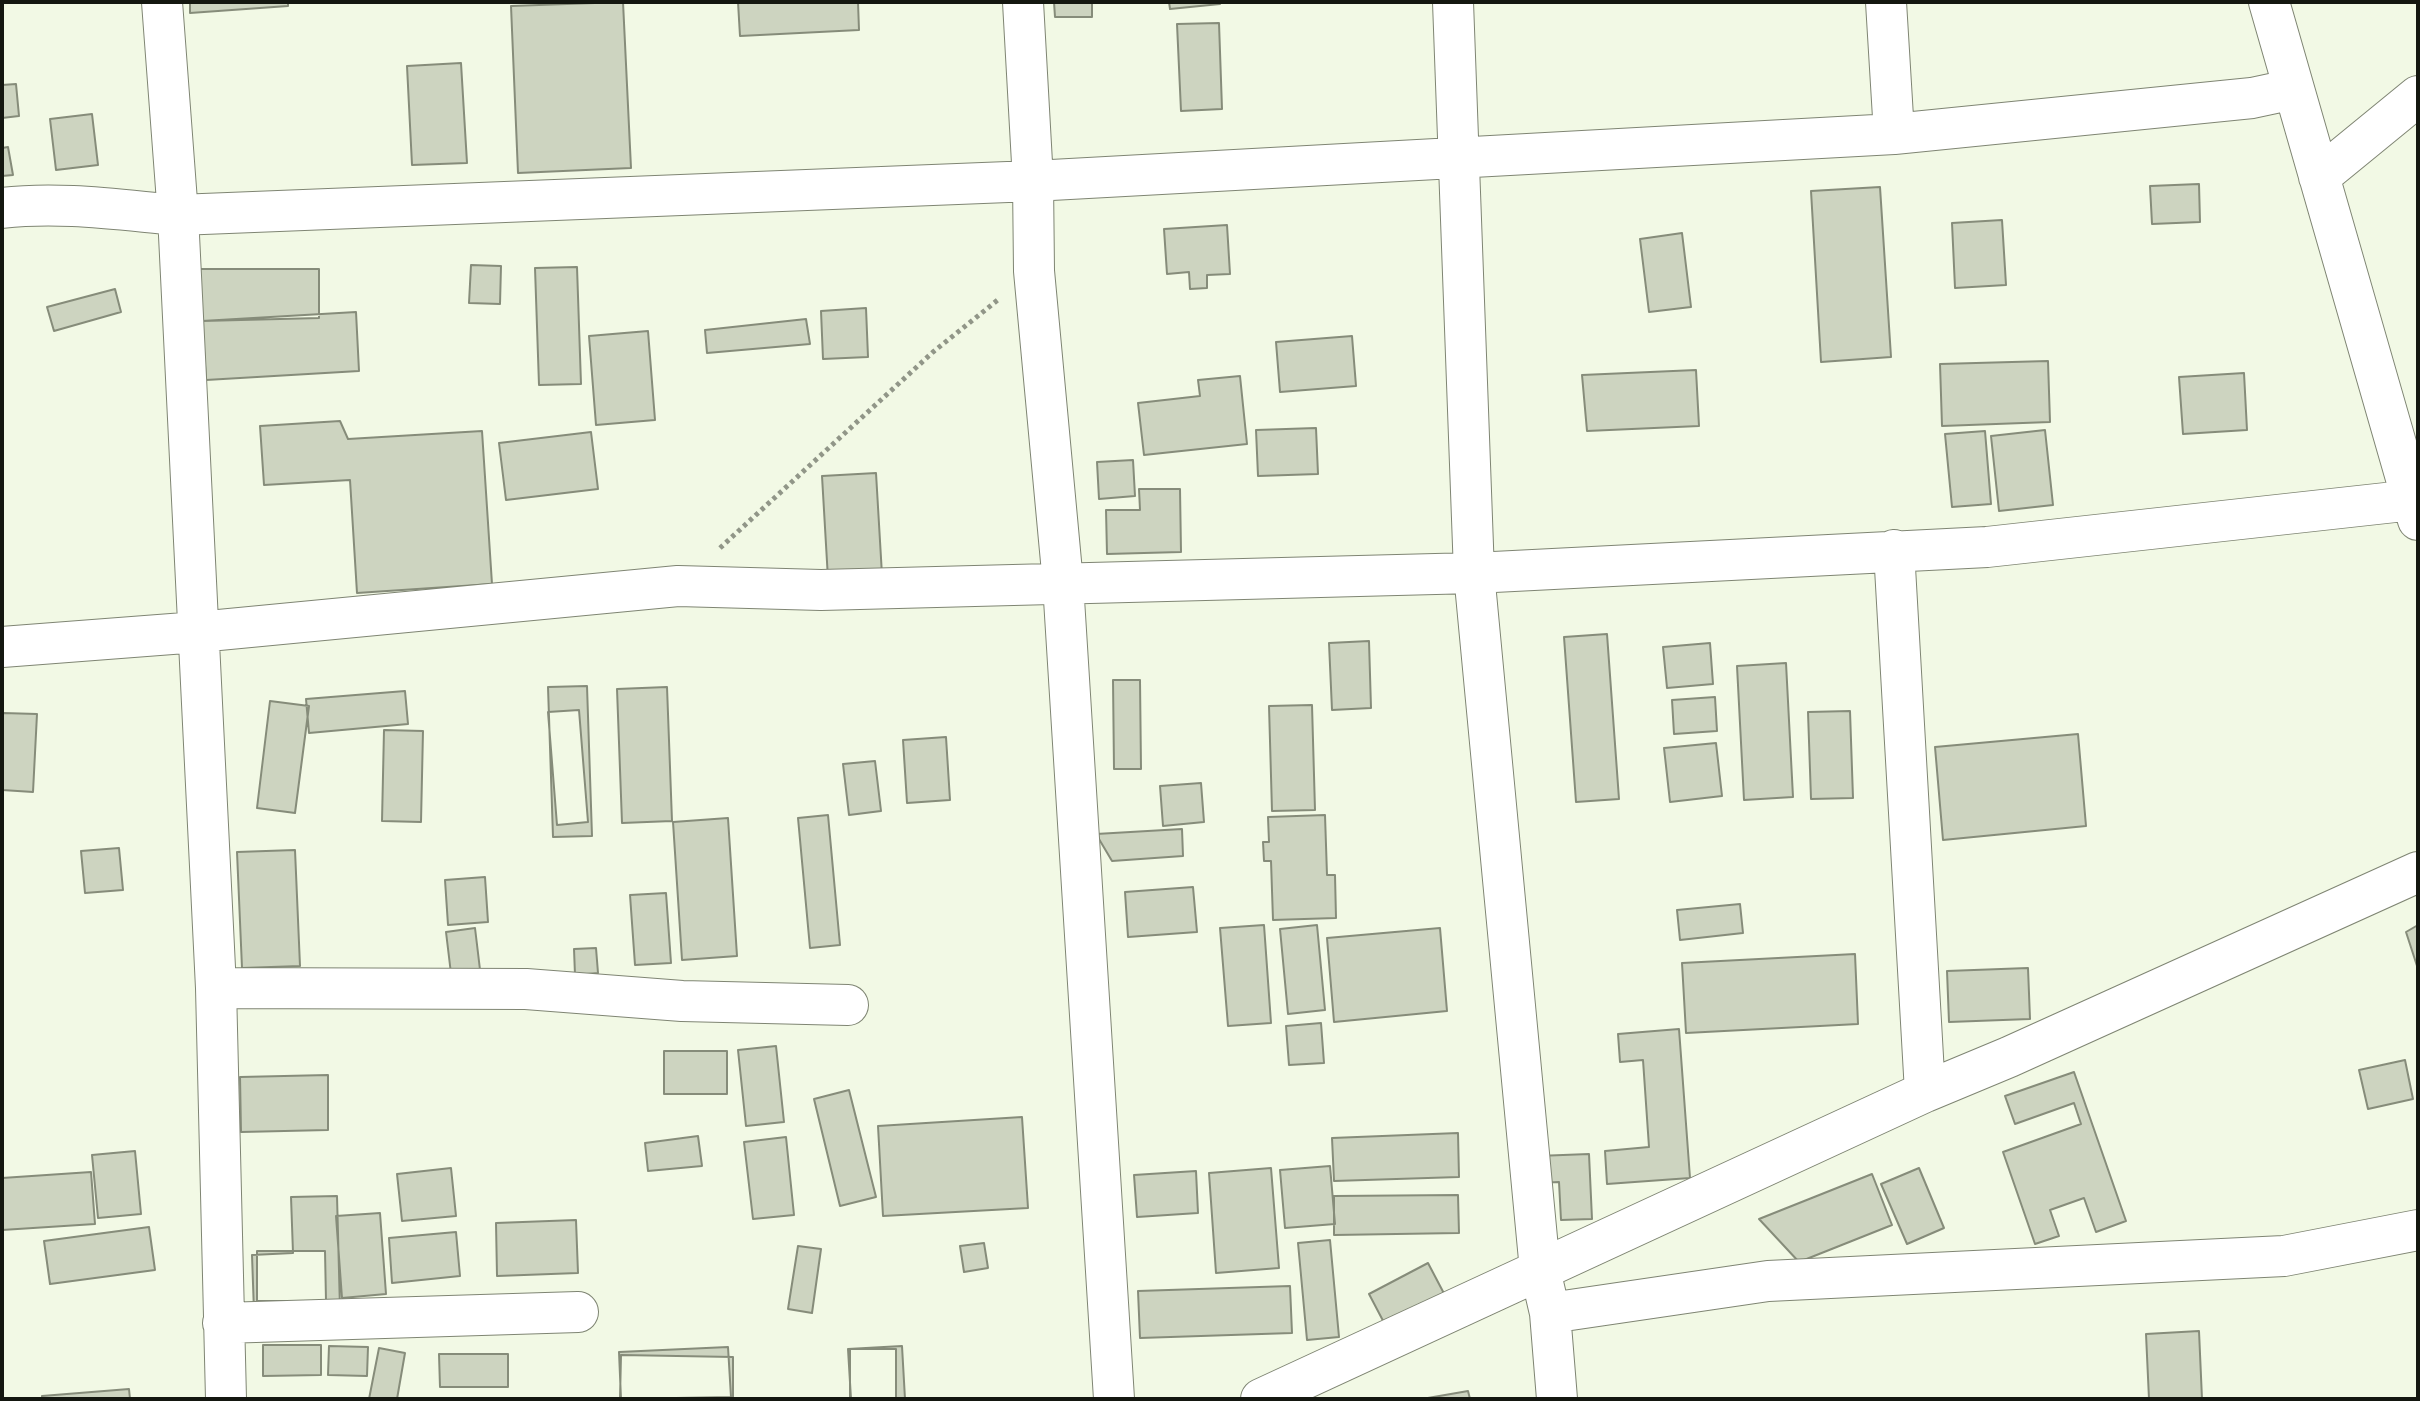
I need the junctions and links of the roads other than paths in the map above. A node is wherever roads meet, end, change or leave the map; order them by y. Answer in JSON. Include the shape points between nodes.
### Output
{"nodes":[{"id":1,"x":162,"y":2,"type":"edge"},
{"id":2,"x":1023,"y":2,"type":"edge"},
{"id":3,"x":1453,"y":2,"type":"edge"},
{"id":4,"x":1886,"y":2,"type":"edge"},
{"id":5,"x":2269,"y":2,"type":"edge"},
{"id":6,"x":2294,"y":89,"type":"junction"},
{"id":7,"x":2418,"y":96,"type":"edge"},
{"id":8,"x":1894,"y":134,"type":"junction"},
{"id":9,"x":1458,"y":156,"type":"junction"},
{"id":10,"x":2319,"y":177,"type":"junction"},
{"id":11,"x":1033,"y":181,"type":"junction"},
{"id":12,"x":2,"y":208,"type":"edge"},
{"id":13,"x":178,"y":215,"type":"junction"},
{"id":14,"x":2415,"y":510,"type":"edge"},
{"id":15,"x":1894,"y":550,"type":"junction"},
{"id":16,"x":1474,"y":573,"type":"junction"},
{"id":17,"x":1063,"y":583,"type":"junction"},
{"id":18,"x":198,"y":632,"type":"junction"},
{"id":19,"x":2,"y":647,"type":"edge"},
{"id":20,"x":2418,"y":872,"type":"edge"},
{"id":21,"x":216,"y":988,"type":"junction"},
{"id":22,"x":848,"y":1005,"type":"dead end"},
{"id":23,"x":1925,"y":1092,"type":"junction"},
{"id":24,"x":2418,"y":1230,"type":"edge"},
{"id":25,"x":1540,"y":1270,"type":"junction"},
{"id":26,"x":578,"y":1312,"type":"dead end"},
{"id":27,"x":1550,"y":1313,"type":"junction"},
{"id":28,"x":223,"y":1323,"type":"junction"},
{"id":29,"x":226,"y":1399,"type":"edge"},
{"id":30,"x":1114,"y":1399,"type":"edge"},
{"id":31,"x":1261,"y":1399,"type":"edge"},
{"id":32,"x":1557,"y":1399,"type":"edge"}],
"edges":[{"from":1,"to":13,"type":"street"},
{"from":2,"to":11,"type":"street"},
{"from":3,"to":9,"type":"street"},
{"from":4,"to":8,"type":"street"},
{"from":5,"to":6,"type":"street"},
{"from":6,"to":8,"type":"street","via":[[2252,98]]},
{"from":6,"to":10,"type":"street"},
{"from":7,"to":10,"type":"street"},
{"from":8,"to":9,"type":"street"},
{"from":9,"to":11,"type":"street"},
{"from":9,"to":16,"type":"street"},
{"from":10,"to":14,"type":"street"},
{"from":11,"to":13,"type":"street"},
{"from":11,"to":17,"type":"street","via":[[1034,271]]},
{"from":12,"to":13,"type":"street","via":[[53,206]]},
{"from":13,"to":18,"type":"street"},
{"from":14,"to":15,"type":"street","via":[[1987,547]]},
{"from":15,"to":16,"type":"street"},
{"from":15,"to":23,"type":"street"},
{"from":16,"to":17,"type":"street"},
{"from":16,"to":25,"type":"street"},
{"from":17,"to":18,"type":"street","via":[[821,590],[678,586]]},
{"from":17,"to":30,"type":"street"},
{"from":18,"to":19,"type":"street"},
{"from":18,"to":21,"type":"street"},
{"from":20,"to":23,"type":"street"},
{"from":21,"to":22,"type":"street","via":[[526,989],[682,1001]]},
{"from":21,"to":28,"type":"street"},
{"from":23,"to":25,"type":"street"},
{"from":24,"to":27,"type":"street","via":[[2284,1256],[1768,1281]]},
{"from":25,"to":27,"type":"street"},
{"from":25,"to":31,"type":"street"},
{"from":26,"to":28,"type":"street"},
{"from":27,"to":32,"type":"street"},
{"from":28,"to":29,"type":"street"}]}
